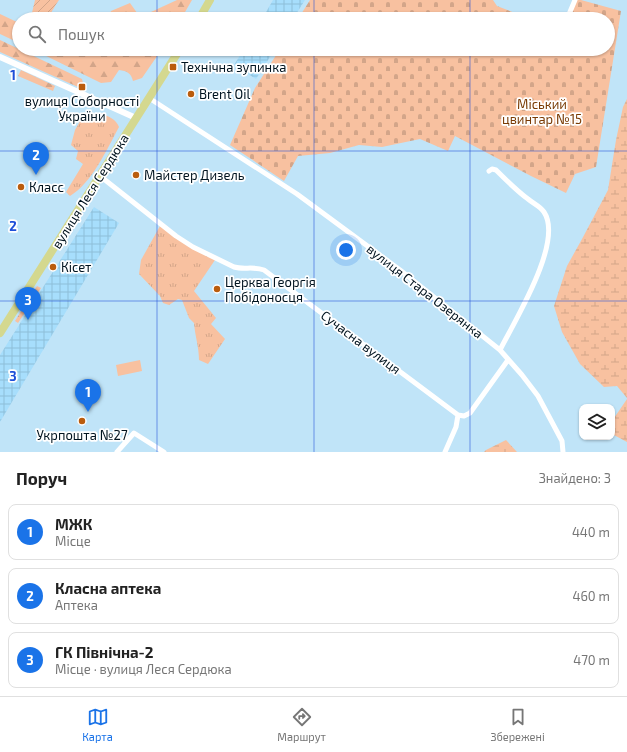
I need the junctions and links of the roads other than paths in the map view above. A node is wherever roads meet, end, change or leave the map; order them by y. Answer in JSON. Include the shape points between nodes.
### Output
{"nodes":[{"id":1,"x":210,"y":0,"type":"edge"},
{"id":2,"x":575,"y":0,"type":"edge"},
{"id":3,"x":202,"y":12,"type":"edge"},
{"id":4,"x":570,"y":12,"type":"edge"},
{"id":5,"x":176,"y":56,"type":"edge"},
{"id":6,"x":0,"y":58,"type":"edge"},
{"id":7,"x":149,"y":98,"type":"junction"},
{"id":8,"x":136,"y":118,"type":"junction"},
{"id":9,"x":489,"y":171,"type":"dead end"},
{"id":10,"x":100,"y":176,"type":"junction"},
{"id":11,"x":0,"y":333,"type":"edge"},
{"id":12,"x":500,"y":350,"type":"junction"},
{"id":13,"x":508,"y":360,"type":"junction"},
{"id":14,"x":458,"y":415,"type":"junction"},
{"id":15,"x":117,"y":452,"type":"edge"},
{"id":16,"x":164,"y":452,"type":"edge"},
{"id":17,"x":445,"y":452,"type":"edge"},
{"id":18,"x":563,"y":452,"type":"edge"}],
"edges":[{"from":1,"to":3,"type":"main road"},
{"from":2,"to":4,"type":"street"},
{"from":5,"to":7,"type":"main road","name":"вулиця Леся Сердюка"},
{"from":6,"to":8,"type":"street"},
{"from":7,"to":8,"type":"main road","name":"вулиця Леся Сердюка"},
{"from":7,"to":12,"type":"street","name":"вулиця Стара Озерянка","via":[[297,194],[400,270]]},
{"from":8,"to":10,"type":"main road","name":"вулиця Леся Сердюка"},
{"from":9,"to":12,"type":"street","via":[[496,170],[541,208],[548,221],[545,255],[539,273]]},
{"from":10,"to":11,"type":"main road","name":"вулиця Леся Сердюка"},
{"from":10,"to":14,"type":"street","name":"Сучасна вулиця","via":[[176,236],[194,247],[234,267],[258,267],[264,270]]},
{"from":12,"to":13,"type":"street","name":"вулиця Стара Озерянка"},
{"from":13,"to":14,"type":"street","via":[[470,413]]},
{"from":13,"to":18,"type":"street","name":"вулиця Стара Озерянка","via":[[538,396],[562,441]]},
{"from":14,"to":17,"type":"street","via":[[456,427]]},
{"from":15,"to":16,"type":"street","via":[[134,433]]}]}
